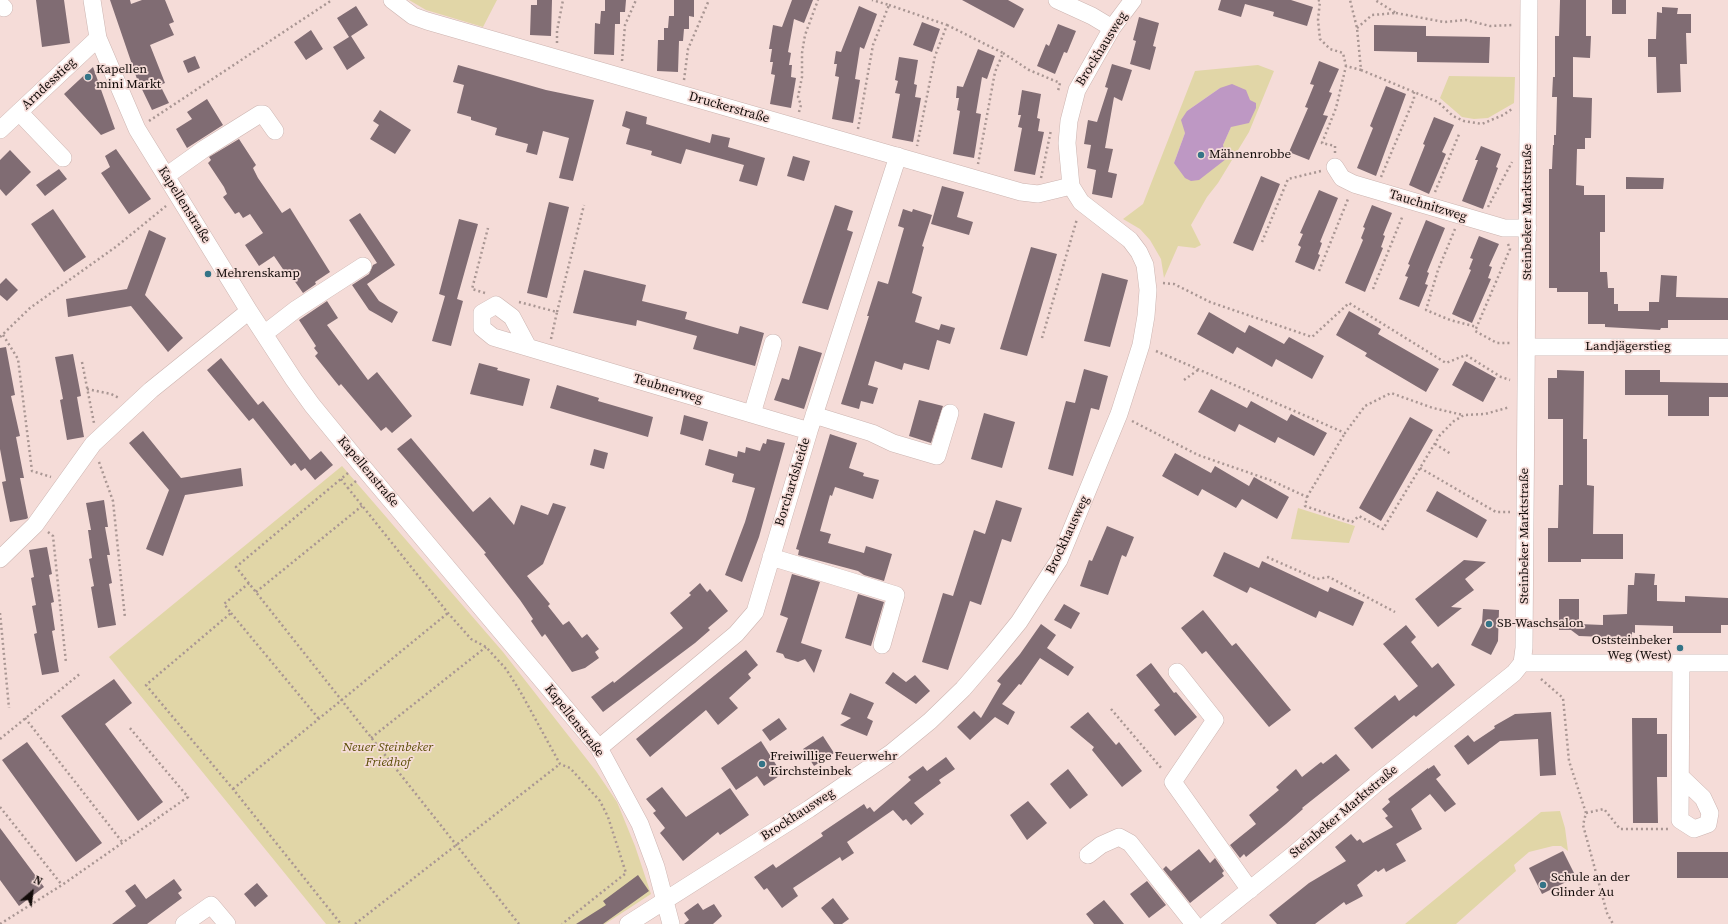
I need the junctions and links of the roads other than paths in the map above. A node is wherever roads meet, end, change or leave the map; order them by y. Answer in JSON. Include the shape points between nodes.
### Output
{"nodes":[{"id":1,"x":92,"y":0,"type":"edge"},
{"id":2,"x":392,"y":0,"type":"edge"},
{"id":3,"x":1057,"y":0,"type":"edge"},
{"id":4,"x":1133,"y":0,"type":"edge"},
{"id":5,"x":1530,"y":0,"type":"edge"},
{"id":6,"x":1112,"y":28,"type":"junction"},
{"id":7,"x":98,"y":38,"type":"junction"},
{"id":8,"x":19,"y":112,"type":"junction"},
{"id":9,"x":0,"y":130,"type":"edge"},
{"id":10,"x":275,"y":131,"type":"dead end"},
{"id":11,"x":63,"y":158,"type":"dead end"},
{"id":12,"x":906,"y":158,"type":"junction"},
{"id":13,"x":1335,"y":168,"type":"road end"},
{"id":14,"x":166,"y":176,"type":"junction"},
{"id":15,"x":1070,"y":186,"type":"junction"},
{"id":16,"x":1528,"y":228,"type":"junction"},
{"id":17,"x":363,"y":266,"type":"dead end"},
{"id":18,"x":249,"y":311,"type":"junction"},
{"id":19,"x":264,"y":334,"type":"junction"},
{"id":20,"x":773,"y":343,"type":"dead end"},
{"id":21,"x":1528,"y":345,"type":"junction"},
{"id":22,"x":528,"y":347,"type":"dead end"},
{"id":23,"x":1728,"y":348,"type":"edge"},
{"id":24,"x":950,"y":413,"type":"dead end"},
{"id":25,"x":752,"y":414,"type":"junction"},
{"id":26,"x":812,"y":423,"type":"junction"},
{"id":27,"x":771,"y":557,"type":"junction"},
{"id":28,"x":0,"y":560,"type":"edge"},
{"id":29,"x":882,"y":645,"type":"dead end"},
{"id":30,"x":1522,"y":663,"type":"junction"},
{"id":31,"x":1681,"y":663,"type":"junction"},
{"id":32,"x":1728,"y":663,"type":"edge"},
{"id":33,"x":1177,"y":672,"type":"dead end"},
{"id":34,"x":599,"y":748,"type":"junction"},
{"id":35,"x":1681,"y":777,"type":"junction"},
{"id":36,"x":1088,"y":855,"type":"dead end"},
{"id":37,"x":1250,"y":890,"type":"junction"},
{"id":38,"x":664,"y":900,"type":"junction"},
{"id":39,"x":184,"y":924,"type":"edge"},
{"id":40,"x":227,"y":924,"type":"edge"},
{"id":41,"x":628,"y":924,"type":"edge"},
{"id":42,"x":671,"y":924,"type":"edge"},
{"id":43,"x":1194,"y":924,"type":"edge"},
{"id":44,"x":1208,"y":924,"type":"edge"}],
"edges":[{"from":1,"to":7,"type":"street","name":"Kapellenstraße"},
{"from":2,"to":12,"type":"street","name":"Druckerstraße","via":[[412,16],[427,22]]},
{"from":3,"to":6,"type":"street"},
{"from":4,"to":6,"type":"street","name":"Brockhausweg"},
{"from":5,"to":16,"type":"street","name":"Steinbeker Marktstraße"},
{"from":6,"to":15,"type":"street","name":"Brockhausweg","via":[[1082,77],[1073,102],[1068,143]]},
{"from":7,"to":8,"type":"street","name":"Arndesstieg"},
{"from":7,"to":14,"type":"street","name":"Kapellenstraße","via":[[137,129]]},
{"from":8,"to":9,"type":"street","name":"Arndesstieg"},
{"from":8,"to":11,"type":"street"},
{"from":10,"to":14,"type":"street","via":[[263,114],[260,114]]},
{"from":12,"to":15,"type":"street","name":"Druckerstraße","via":[[1021,192],[1038,194]]},
{"from":12,"to":26,"type":"street","name":"Borchardsheide"},
{"from":13,"to":16,"type":"street","name":"Tauchnitzweg","via":[[1342,178],[1354,184],[1504,228]]},
{"from":14,"to":18,"type":"street","name":"Kapellenstraße"},
{"from":15,"to":38,"type":"street","name":"Brockhausweg","via":[[1082,202],[1130,240],[1145,265],[1148,290],[1141,345],[1119,414],[1059,560],[1019,622],[963,690],[930,721],[891,753],[809,809]]},
{"from":16,"to":21,"type":"street","name":"Steinbeker Marktstraße"},
{"from":17,"to":19,"type":"street","via":[[295,310]]},
{"from":18,"to":19,"type":"street","name":"Kapellenstraße"},
{"from":18,"to":28,"type":"street","via":[[95,442],[35,525]]},
{"from":19,"to":34,"type":"street","name":"Kapellenstraße","via":[[312,405]]},
{"from":20,"to":25,"type":"street"},
{"from":21,"to":23,"type":"street","name":"Landjägerstieg"},
{"from":21,"to":30,"type":"street","name":"Steinbeker Marktstraße"},
{"from":22,"to":25,"type":"street","name":"Teubnerweg"},
{"from":24,"to":26,"type":"street","name":"Teubnerweg","via":[[937,456],[893,443],[872,433]]},
{"from":25,"to":26,"type":"street","name":"Teubnerweg"},
{"from":26,"to":27,"type":"street","name":"Borchardsheide"},
{"from":27,"to":29,"type":"street","via":[[896,595]]},
{"from":27,"to":34,"type":"street","name":"Borchardsheide","via":[[755,612],[736,634]]},
{"from":30,"to":31,"type":"street"},
{"from":30,"to":37,"type":"street","name":"Steinbeker Marktstraße","via":[[1514,673],[1378,782]]},
{"from":31,"to":32,"type":"street"},
{"from":31,"to":35,"type":"street"},
{"from":33,"to":37,"type":"street","via":[[1215,720],[1173,782]]},
{"from":34,"to":38,"type":"street","name":"Kapellenstraße","via":[[640,824],[656,867]]},
{"from":35,"to":35,"type":"street","via":[[1680,820],[1694,829],[1708,824],[1710,813],[1703,798]]},
{"from":36,"to":43,"type":"street","via":[[1101,845],[1119,837],[1130,843]]},
{"from":37,"to":44,"type":"street","name":"Steinbeker Marktstraße"},
{"from":38,"to":41,"type":"street","name":"Brockhausweg"},
{"from":38,"to":42,"type":"street","name":"Kapellenstraße"},
{"from":39,"to":40,"type":"street","via":[[211,904]]}]}
